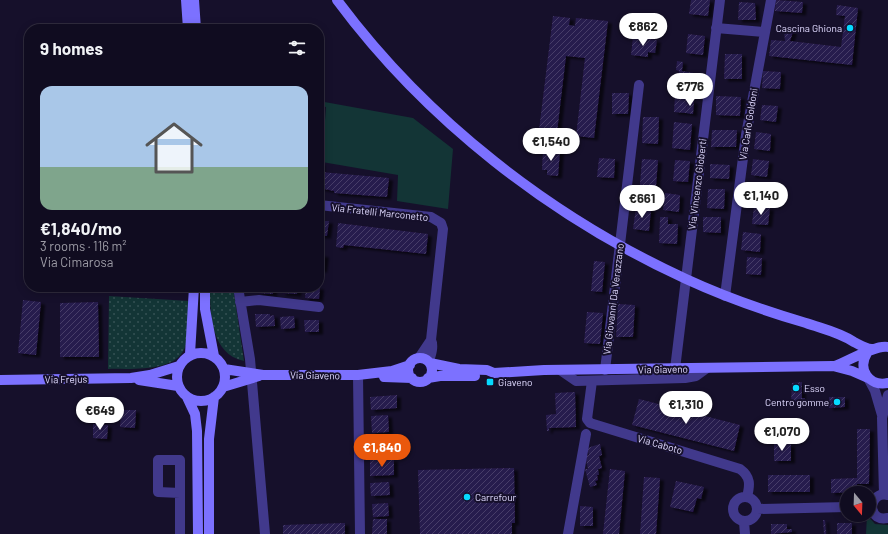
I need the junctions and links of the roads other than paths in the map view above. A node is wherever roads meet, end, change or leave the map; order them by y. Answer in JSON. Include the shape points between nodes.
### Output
{"nodes":[{"id":1,"x":186,"y":0,"type":"edge"},
{"id":2,"x":194,"y":0,"type":"edge"},
{"id":3,"x":337,"y":0,"type":"edge"},
{"id":4,"x":720,"y":0,"type":"edge"},
{"id":5,"x":771,"y":0,"type":"edge"},
{"id":6,"x":188,"y":24,"type":"edge"},
{"id":7,"x":196,"y":24,"type":"edge"},
{"id":8,"x":716,"y":28,"type":"junction"},
{"id":9,"x":764,"y":32,"type":"junction"},
{"id":10,"x":639,"y":85,"type":"dead end"},
{"id":11,"x":324,"y":206,"type":"edge"},
{"id":12,"x":620,"y":244,"type":"junction"},
{"id":13,"x":686,"y":279,"type":"junction"},
{"id":14,"x":194,"y":292,"type":"edge"},
{"id":15,"x":205,"y":292,"type":"edge"},
{"id":16,"x":239,"y":292,"type":"edge"},
{"id":17,"x":725,"y":296,"type":"junction"},
{"id":18,"x":240,"y":302,"type":"junction"},
{"id":19,"x":319,"y":307,"type":"dead end"},
{"id":20,"x":888,"y":347,"type":"edge"},
{"id":21,"x":870,"y":351,"type":"junction"},
{"id":22,"x":190,"y":354,"type":"junction"},
{"id":23,"x":214,"y":356,"type":"junction"},
{"id":24,"x":426,"y":361,"type":"junction"},
{"id":25,"x":410,"y":365,"type":"junction"},
{"id":26,"x":179,"y":366,"type":"junction"},
{"id":27,"x":833,"y":366,"type":"junction"},
{"id":28,"x":224,"y":368,"type":"junction"},
{"id":29,"x":707,"y":368,"type":"junction"},
{"id":30,"x":675,"y":369,"type":"junction"},
{"id":31,"x":560,"y":370,"type":"junction"},
{"id":32,"x":605,"y":370,"type":"junction"},
{"id":33,"x":494,"y":373,"type":"junction"},
{"id":34,"x":251,"y":375,"type":"junction"},
{"id":35,"x":363,"y":375,"type":"junction"},
{"id":36,"x":132,"y":378,"type":"junction"},
{"id":37,"x":412,"y":378,"type":"junction"},
{"id":38,"x":428,"y":378,"type":"junction"},
{"id":39,"x":868,"y":378,"type":"junction"},
{"id":40,"x":0,"y":380,"type":"edge"},
{"id":41,"x":592,"y":381,"type":"junction"},
{"id":42,"x":888,"y":383,"type":"edge"},
{"id":43,"x":178,"y":386,"type":"junction"},
{"id":44,"x":223,"y":387,"type":"junction"},
{"id":45,"x":888,"y":395,"type":"edge"},
{"id":46,"x":187,"y":397,"type":"junction"},
{"id":47,"x":214,"y":397,"type":"junction"},
{"id":48,"x":882,"y":418,"type":"junction"},
{"id":49,"x":586,"y":434,"type":"dead end"},
{"id":50,"x":180,"y":493,"type":"dead end"},
{"id":51,"x":886,"y":495,"type":"edge"},
{"id":52,"x":747,"y":497,"type":"junction"},
{"id":53,"x":876,"y":498,"type":"edge"},
{"id":54,"x":840,"y":507,"type":"edge"},
{"id":55,"x":757,"y":509,"type":"junction"},
{"id":56,"x":876,"y":516,"type":"edge"},
{"id":57,"x":888,"y":518,"type":"edge"},
{"id":58,"x":744,"y":522,"type":"junction"},
{"id":59,"x":180,"y":534,"type":"edge"},
{"id":60,"x":198,"y":534,"type":"edge"},
{"id":61,"x":209,"y":534,"type":"edge"},
{"id":62,"x":265,"y":534,"type":"edge"},
{"id":63,"x":360,"y":534,"type":"edge"},
{"id":64,"x":568,"y":534,"type":"edge"},
{"id":65,"x":745,"y":534,"type":"edge"}],
"edges":[{"from":1,"to":6,"type":"main road"},
{"from":2,"to":7,"type":"main road"},
{"from":3,"to":12,"type":"main road","via":[[379,51],[438,112],[535,192]]},
{"from":4,"to":8,"type":"street","name":"Via Vincenzo Gioberti"},
{"from":5,"to":9,"type":"street","name":"Via Carlo Goldoni"},
{"from":8,"to":9,"type":"street"},
{"from":8,"to":13,"type":"street","name":"Via Vincenzo Gioberti"},
{"from":9,"to":17,"type":"street","name":"Via Carlo Goldoni","via":[[746,135]]},
{"from":10,"to":12,"type":"street","name":"Via Giovanni Da Verazzano"},
{"from":11,"to":24,"type":"street","name":"Via Fratelli Marconetto","via":[[432,217],[441,223],[443,229],[432,343]]},
{"from":12,"to":13,"type":"main road"},
{"from":12,"to":32,"type":"street","name":"Via Giovanni Da Verazzano"},
{"from":13,"to":17,"type":"main road"},
{"from":13,"to":30,"type":"street","name":"Via Vincenzo Gioberti"},
{"from":14,"to":22,"type":"main road"},
{"from":15,"to":23,"type":"main road","via":[[205,309]]},
{"from":16,"to":18,"type":"street"},
{"from":17,"to":21,"type":"main road","via":[[749,306],[842,334]]},
{"from":18,"to":19,"type":"street","via":[[258,300]]},
{"from":18,"to":34,"type":"street"},
{"from":20,"to":21,"type":"main road","name":"Via Giaveno","via":[[879,346]]},
{"from":21,"to":27,"type":"main road","name":"Via Giaveno"},
{"from":21,"to":39,"type":"main road","via":[[864,359],[863,366]]},
{"from":22,"to":23,"type":"main road","via":[[205,353]]},
{"from":22,"to":26,"type":"main road"},
{"from":23,"to":28,"type":"main road"},
{"from":24,"to":25,"type":"main road","via":[[414,360]]},
{"from":24,"to":33,"type":"main road","name":"Via Giaveno"},
{"from":24,"to":38,"type":"main road","via":[[432,371]]},
{"from":25,"to":35,"type":"main road","name":"Via Giaveno","via":[[392,371]]},
{"from":25,"to":37,"type":"main road","via":[[409,372]]},
{"from":26,"to":36,"type":"main road","name":"Via Frejus"},
{"from":26,"to":43,"type":"main road","via":[[176,376]]},
{"from":27,"to":29,"type":"main road","name":"Via Giaveno"},
{"from":27,"to":39,"type":"main road","name":"Via Giaveno"},
{"from":28,"to":34,"type":"main road","name":"Via Giaveno"},
{"from":28,"to":44,"type":"main road"},
{"from":29,"to":30,"type":"main road","name":"Via Giaveno"},
{"from":29,"to":41,"type":"street","via":[[696,376],[685,378]]},
{"from":30,"to":32,"type":"main road","name":"Via Giaveno"},
{"from":31,"to":32,"type":"main road","name":"Via Giaveno"},
{"from":31,"to":33,"type":"main road","name":"Via Giaveno"},
{"from":31,"to":41,"type":"street","via":[[576,381]]},
{"from":33,"to":38,"type":"main road","name":"Via Giaveno","via":[[487,376]]},
{"from":34,"to":35,"type":"main road","name":"Via Giaveno"},
{"from":34,"to":44,"type":"main road","name":"Via Giaveno"},
{"from":34,"to":62,"type":"street"},
{"from":35,"to":37,"type":"main road","name":"Via Giaveno"},
{"from":35,"to":63,"type":"street"},
{"from":36,"to":40,"type":"main road","name":"Via Frejus"},
{"from":36,"to":43,"type":"main road","name":"Via Frejus"},
{"from":37,"to":38,"type":"main road","via":[[420,381]]},
{"from":39,"to":42,"type":"main road","name":"Via Giaveno","via":[[879,384]]},
{"from":39,"to":48,"type":"street","via":[[878,398]]},
{"from":41,"to":52,"type":"street","name":"Via Caboto","via":[[587,419],[590,423],[740,469],[748,476],[750,486]]},
{"from":43,"to":46,"type":"main road"},
{"from":44,"to":47,"type":"main road"},
{"from":45,"to":48,"type":"street"},
{"from":46,"to":47,"type":"main road","via":[[201,401]]},
{"from":46,"to":60,"type":"main road","via":[[195,414],[198,431]]},
{"from":47,"to":61,"type":"main road","via":[[209,439]]},
{"from":48,"to":51,"type":"street"},
{"from":49,"to":64,"type":"street"},
{"from":50,"to":59,"type":"street"},
{"from":51,"to":53,"type":"street"},
{"from":52,"to":55,"type":"street","via":[[754,502]]},
{"from":52,"to":58,"type":"street","via":[[737,500],[733,507],[735,517]]},
{"from":54,"to":55,"type":"street"},
{"from":55,"to":58,"type":"street","via":[[752,519]]},
{"from":56,"to":57,"type":"street"},
{"from":58,"to":65,"type":"street"}]}
